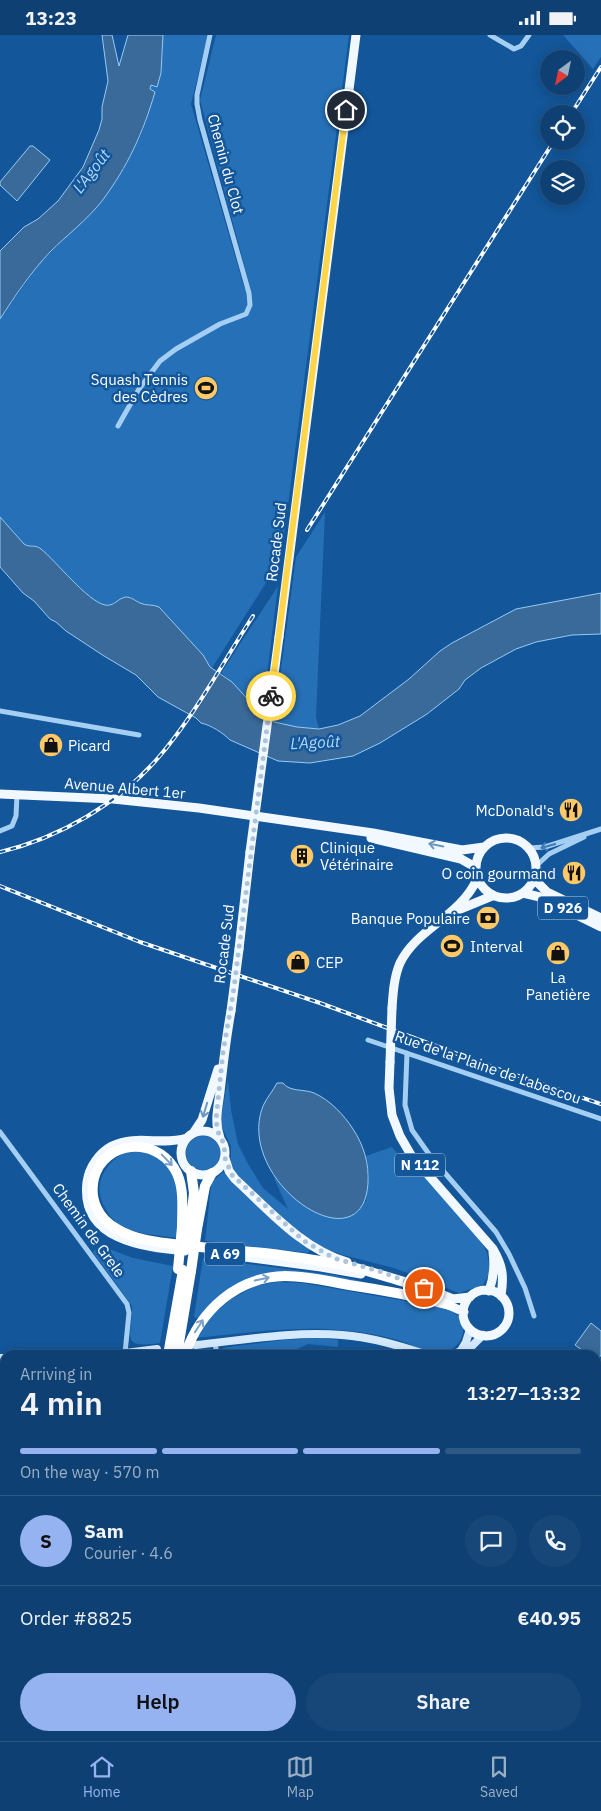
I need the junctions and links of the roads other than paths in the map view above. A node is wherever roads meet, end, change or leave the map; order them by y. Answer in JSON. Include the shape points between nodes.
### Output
{"nodes":[{"id":1,"x":210,"y":35,"type":"edge"},
{"id":2,"x":356,"y":35,"type":"edge"},
{"id":3,"x":490,"y":35,"type":"edge"},
{"id":4,"x":529,"y":35,"type":"edge"},
{"id":5,"x":118,"y":425,"type":"dead end"},
{"id":6,"x":0,"y":711,"type":"edge"},
{"id":7,"x":139,"y":735,"type":"dead end"},
{"id":8,"x":0,"y":794,"type":"edge"},
{"id":9,"x":17,"y":795,"type":"junction"},
{"id":10,"x":339,"y":829,"type":"junction"},
{"id":11,"x":601,"y":829,"type":"edge"},
{"id":12,"x":0,"y":831,"type":"edge"},
{"id":13,"x":484,"y":847,"type":"junction"},
{"id":14,"x":528,"y":848,"type":"junction"},
{"id":15,"x":536,"y":866,"type":"junction"},
{"id":16,"x":475,"y":867,"type":"junction"},
{"id":17,"x":477,"y":879,"type":"junction"},
{"id":18,"x":534,"y":879,"type":"junction"},
{"id":19,"x":523,"y":893,"type":"junction"},
{"id":20,"x":492,"y":895,"type":"junction"},
{"id":21,"x":453,"y":911,"type":"junction"},
{"id":22,"x":601,"y":918,"type":"edge"},
{"id":23,"x":601,"y":927,"type":"edge"},
{"id":24,"x":368,"y":1040,"type":"dead end"},
{"id":25,"x":223,"y":1052,"type":"junction"},
{"id":26,"x":407,"y":1053,"type":"junction"},
{"id":27,"x":601,"y":1119,"type":"edge"},
{"id":28,"x":0,"y":1132,"type":"edge"},
{"id":29,"x":191,"y":1135,"type":"junction"},
{"id":30,"x":220,"y":1138,"type":"junction"},
{"id":31,"x":225,"y":1158,"type":"junction"},
{"id":32,"x":191,"y":1171,"type":"junction"},
{"id":33,"x":212,"y":1173,"type":"junction"},
{"id":34,"x":190,"y":1228,"type":"junction"},
{"id":35,"x":493,"y":1249,"type":"junction"},
{"id":36,"x":184,"y":1270,"type":"junction"},
{"id":37,"x":424,"y":1288,"type":"junction"},
{"id":38,"x":489,"y":1291,"type":"junction"},
{"id":39,"x":501,"y":1296,"type":"junction"},
{"id":40,"x":470,"y":1297,"type":"junction"},
{"id":41,"x":450,"y":1305,"type":"junction"},
{"id":42,"x":464,"y":1312,"type":"junction"},
{"id":43,"x":534,"y":1316,"type":"dead end"},
{"id":44,"x":470,"y":1329,"type":"junction"},
{"id":45,"x":483,"y":1335,"type":"junction"},
{"id":46,"x":215,"y":1343,"type":"junction"},
{"id":47,"x":196,"y":1345,"type":"dead end"},
{"id":48,"x":157,"y":1349,"type":"dead end"},
{"id":49,"x":125,"y":1350,"type":"edge"},
{"id":50,"x":149,"y":1350,"type":"edge"},
{"id":51,"x":169,"y":1350,"type":"edge"},
{"id":52,"x":176,"y":1350,"type":"edge"},
{"id":53,"x":187,"y":1350,"type":"edge"},
{"id":54,"x":216,"y":1350,"type":"edge"},
{"id":55,"x":411,"y":1350,"type":"edge"},
{"id":56,"x":459,"y":1350,"type":"edge"},
{"id":57,"x":465,"y":1350,"type":"edge"}],
"edges":[{"from":1,"to":5,"type":"street","name":"Chemin du Clot","via":[[198,91],[198,111],[250,298],[244,310],[235,317],[166,356],[139,389]]},
{"from":2,"to":25,"type":"main road","name":"Rocade Sud","bridge":true,"via":[[231,1011]]},
{"from":3,"to":4,"type":"street","via":[[514,49],[521,46]]},
{"from":6,"to":7,"type":"street"},
{"from":8,"to":9,"type":"main road","name":"Avenue Albert 1er"},
{"from":9,"to":10,"type":"main road","name":"Avenue Albert 1er","via":[[113,799]]},
{"from":9,"to":12,"type":"street","via":[[12,826]]},
{"from":13,"to":10,"type":"main road","one_way":true,"via":[[462,849]]},
{"from":10,"to":16,"type":"main road","via":[[461,859]]},
{"from":11,"to":14,"type":"street","one_way":true,"via":[[545,847]]},
{"from":11,"to":15,"type":"street","via":[[549,854]]},
{"from":13,"to":14,"type":"main road","via":[[496,839],[508,838]]},
{"from":13,"to":16,"type":"main road"},
{"from":14,"to":15,"type":"main road"},
{"from":15,"to":18,"type":"main road","number":"D 926"},
{"from":16,"to":17,"type":"main road"},
{"from":17,"to":20,"type":"main road"},
{"from":17,"to":21,"type":"main road","number":"N 112","via":[[472,892]]},
{"from":18,"to":19,"type":"main road","number":"D 926"},
{"from":18,"to":22,"type":"main road","number":"D 926","via":[[547,892]]},
{"from":19,"to":20,"type":"main road","number":"D 926","via":[[506,899]]},
{"from":19,"to":23,"type":"main road","number":"D 926","via":[[540,897]]},
{"from":20,"to":21,"type":"main road","number":"N 112"},
{"from":21,"to":35,"type":"main road","number":"N 112","bridge":true,"via":[[416,941],[400,963],[392,1008],[389,1088],[392,1115],[411,1155]]},
{"from":24,"to":26,"type":"street","name":"Rue de la Plaine de Labescou"},
{"from":25,"to":29,"type":"main road","name":"Rocade Sud","one_way":true,"via":[[202,1120]]},
{"from":25,"to":30,"type":"main road","name":"Rocade Sud","via":[[216,1120]]},
{"from":26,"to":27,"type":"street","name":"Rue de la Plaine de Labescou"},
{"from":26,"to":43,"type":"street","via":[[406,1105],[412,1130],[496,1232],[525,1288]]},
{"from":28,"to":49,"type":"street","name":"Chemin de Grele","via":[[127,1304]]},
{"from":29,"to":30,"type":"main road","via":[[200,1131],[211,1132]]},
{"from":29,"to":32,"type":"main road","via":[[183,1144],[182,1159]]},
{"from":29,"to":41,"type":"main road","number":"A 69","via":[[172,1141],[131,1140],[101,1153],[88,1177],[87,1202],[98,1223],[126,1241],[351,1272],[413,1289]]},
{"from":30,"to":31,"type":"main road"},
{"from":31,"to":33,"type":"main road"},
{"from":31,"to":37,"type":"main road","via":[[235,1179],[314,1248],[334,1258]]},
{"from":32,"to":33,"type":"main road","via":[[205,1175]]},
{"from":32,"to":34,"type":"highway","via":[[194,1193]]},
{"from":33,"to":34,"type":"highway"},
{"from":34,"to":36,"type":"highway","bridge":true},
{"from":37,"to":34,"type":"highway","number":"A 69","one_way":true,"via":[[350,1267],[272,1254],[157,1242],[128,1235],[107,1223],[95,1204],[93,1185],[100,1165],[116,1151],[127,1147],[138,1146],[159,1152],[168,1159],[179,1177]]},
{"from":35,"to":38,"type":"main road","via":[[494,1278]]},
{"from":35,"to":39,"type":"main road","number":"N 112","via":[[501,1262]]},
{"from":36,"to":51,"type":"highway"},
{"from":36,"to":52,"type":"highway"},
{"from":37,"to":40,"type":"main road","via":[[453,1299]]},
{"from":38,"to":39,"type":"main road"},
{"from":38,"to":40,"type":"main road"},
{"from":39,"to":45,"type":"main road","via":[[508,1307],[507,1323],[497,1333]]},
{"from":40,"to":42,"type":"main road"},
{"from":41,"to":42,"type":"main road"},
{"from":53,"to":41,"type":"highway","one_way":true,"via":[[206,1314],[219,1301],[232,1291],[263,1278],[301,1277],[414,1295]]},
{"from":42,"to":44,"type":"main road"},
{"from":44,"to":45,"type":"main road"},
{"from":44,"to":56,"type":"street"},
{"from":45,"to":57,"type":"street"},
{"from":46,"to":47,"type":"street"},
{"from":46,"to":54,"type":"street"},
{"from":46,"to":55,"type":"street","via":[[303,1334],[342,1335]]},
{"from":48,"to":50,"type":"street"}]}
